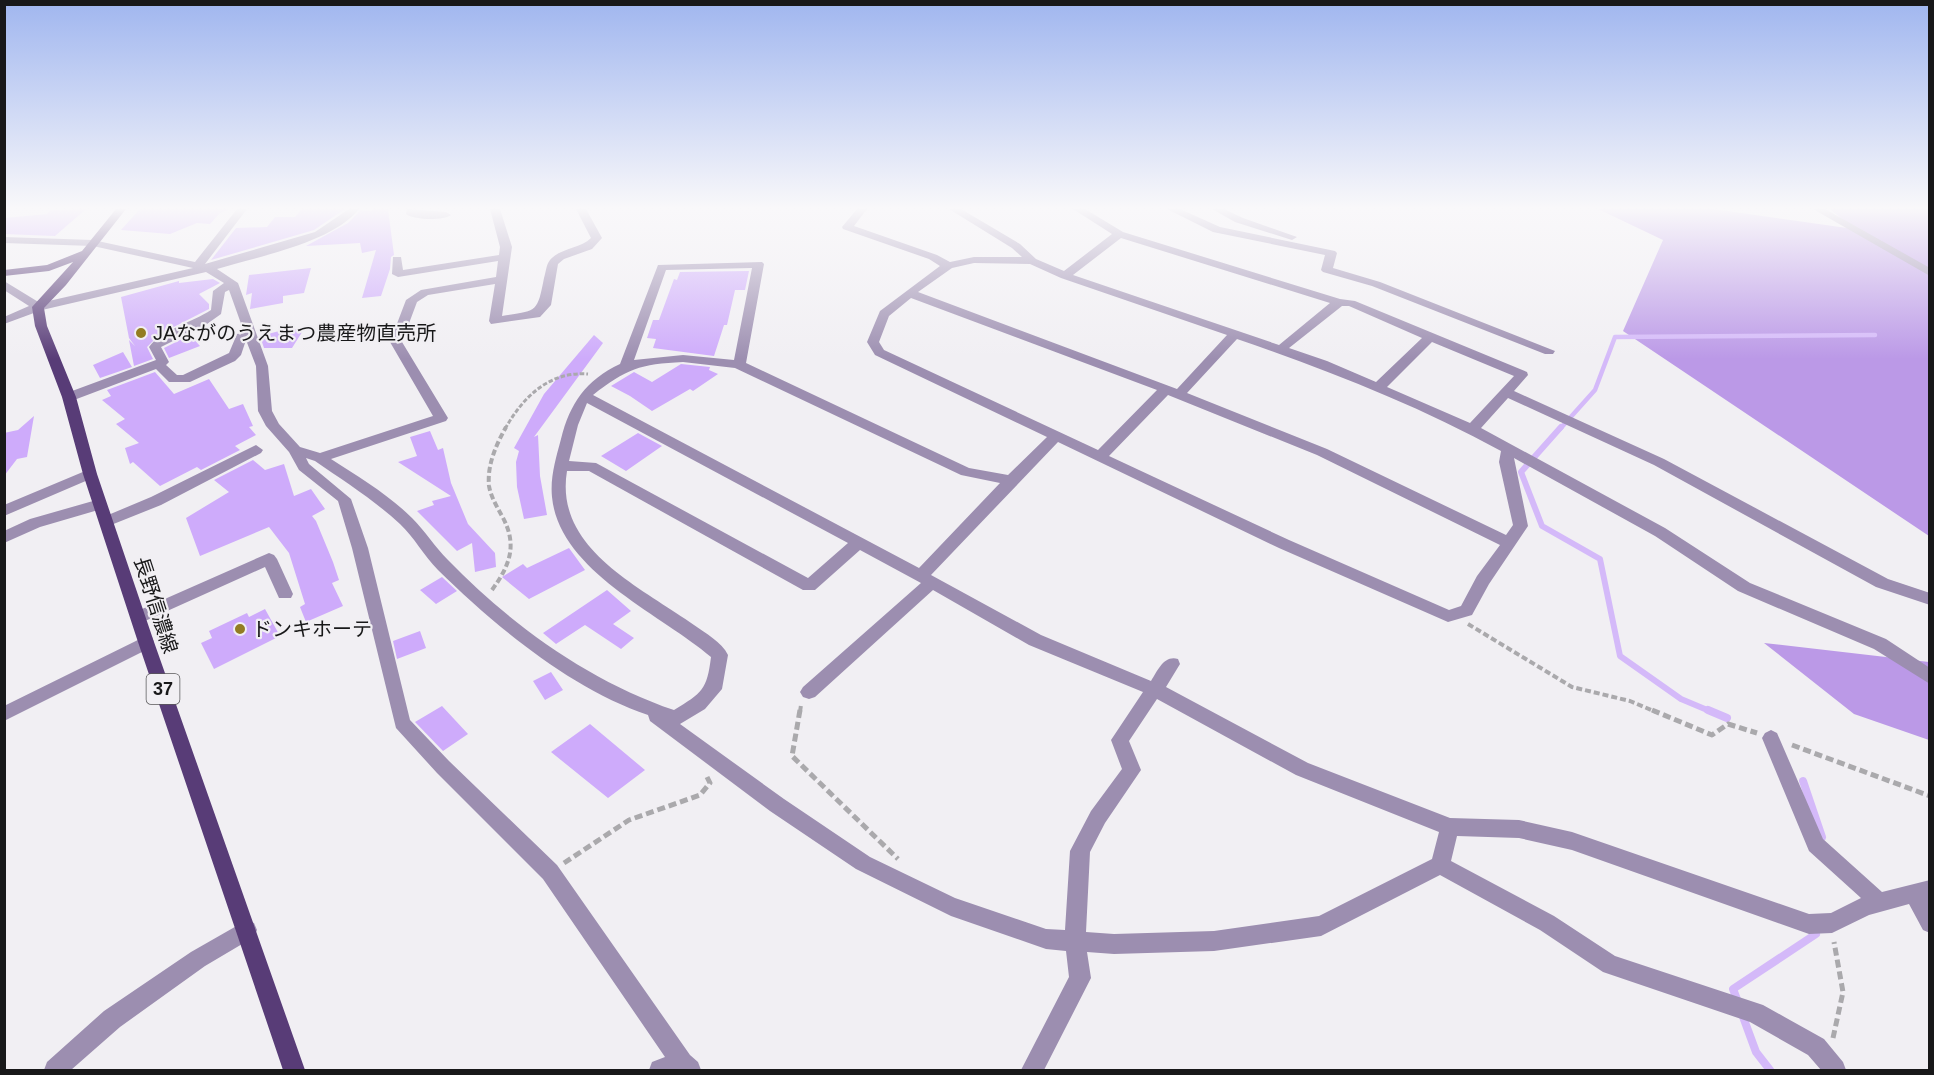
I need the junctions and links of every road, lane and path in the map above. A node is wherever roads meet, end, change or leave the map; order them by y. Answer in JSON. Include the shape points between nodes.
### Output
{"nodes":[{"id":1,"x":73,"y":259,"type":"edge"},
{"id":2,"x":81,"y":259,"type":"edge"},
{"id":3,"x":159,"y":259,"type":"edge"},
{"id":4,"x":208,"y":259,"type":"edge"},
{"id":5,"x":231,"y":259,"type":"edge"},
{"id":6,"x":397,"y":259,"type":"dead end"},
{"id":7,"x":491,"y":259,"type":"edge"},
{"id":8,"x":505,"y":259,"type":"edge"},
{"id":9,"x":557,"y":259,"type":"edge"},
{"id":10,"x":937,"y":259,"type":"edge"},
{"id":11,"x":1087,"y":259,"type":"edge"},
{"id":12,"x":1200,"y":259,"type":"edge"},
{"id":13,"x":1330,"y":259,"type":"edge"},
{"id":14,"x":1905,"y":259,"type":"edge"},
{"id":15,"x":1032,"y":261,"type":"joint"},
{"id":16,"x":948,"y":266,"type":"junction"},
{"id":17,"x":203,"y":267,"type":"junction"},
{"id":18,"x":4,"y":273,"type":"edge"},
{"id":19,"x":1929,"y":273,"type":"edge"},
{"id":20,"x":1065,"y":276,"type":"junction"},
{"id":21,"x":501,"y":280,"type":"junction"},
{"id":22,"x":232,"y":282,"type":"junction"},
{"id":23,"x":4,"y":284,"type":"edge"},
{"id":24,"x":909,"y":293,"type":"junction"},
{"id":25,"x":1339,"y":302,"type":"junction"},
{"id":26,"x":38,"y":307,"type":"junction"},
{"id":27,"x":4,"y":321,"type":"edge"},
{"id":28,"x":250,"y":334,"type":"junction"},
{"id":29,"x":1235,"y":334,"type":"junction"},
{"id":30,"x":1430,"y":337,"type":"junction"},
{"id":31,"x":1281,"y":349,"type":"junction"},
{"id":32,"x":1549,"y":351,"type":"dead end"},
{"id":33,"x":158,"y":364,"type":"junction"},
{"id":34,"x":739,"y":365,"type":"junction"},
{"id":35,"x":626,"y":366,"type":"junction"},
{"id":36,"x":606,"y":377,"type":"junction"},
{"id":37,"x":1379,"y":387,"type":"junction"},
{"id":38,"x":1172,"y":391,"type":"junction"},
{"id":39,"x":1506,"y":392,"type":"junction"},
{"id":40,"x":584,"y":396,"type":"junction"},
{"id":41,"x":69,"y":397,"type":"junction"},
{"id":42,"x":1472,"y":429,"type":"junction"},
{"id":43,"x":1055,"y":437,"type":"junction"},
{"id":44,"x":1508,"y":448,"type":"junction"},
{"id":45,"x":256,"y":450,"type":"dead end"},
{"id":46,"x":295,"y":450,"type":"junction"},
{"id":47,"x":1100,"y":457,"type":"junction"},
{"id":48,"x":320,"y":458,"type":"junction"},
{"id":49,"x":560,"y":466,"type":"junction"},
{"id":50,"x":90,"y":474,"type":"junction"},
{"id":51,"x":1011,"y":480,"type":"junction"},
{"id":52,"x":100,"y":504,"type":"junction"},
{"id":53,"x":4,"y":511,"type":"edge"},
{"id":54,"x":106,"y":522,"type":"junction"},
{"id":55,"x":4,"y":538,"type":"edge"},
{"id":56,"x":859,"y":542,"type":"junction"},
{"id":57,"x":1509,"y":543,"type":"junction"},
{"id":58,"x":926,"y":579,"type":"junction"},
{"id":59,"x":285,"y":594,"type":"dead end"},
{"id":60,"x":1929,"y":599,"type":"edge"},
{"id":61,"x":483,"y":602,"type":"junction"},
{"id":62,"x":1459,"y":613,"type":"junction"},
{"id":63,"x":139,"y":617,"type":"junction"},
{"id":64,"x":146,"y":642,"type":"junction"},
{"id":65,"x":1172,"y":663,"type":"dead end"},
{"id":66,"x":1929,"y":676,"type":"edge"},
{"id":67,"x":1154,"y":689,"type":"junction"},
{"id":68,"x":809,"y":692,"type":"joint"},
{"id":69,"x":644,"y":707,"type":"junction"},
{"id":70,"x":4,"y":714,"type":"edge"},
{"id":71,"x":1771,"y":738,"type":"junction"},
{"id":72,"x":705,"y":772,"type":"dead end"},
{"id":73,"x":1929,"y":796,"type":"edge"},
{"id":74,"x":1450,"y":827,"type":"junction"},
{"id":75,"x":1440,"y":865,"type":"junction"},
{"id":76,"x":550,"y":872,"type":"junction"},
{"id":77,"x":900,"y":881,"type":"junction"},
{"id":78,"x":1922,"y":891,"type":"edge"},
{"id":79,"x":1880,"y":903,"type":"junction"},
{"id":80,"x":1832,"y":923,"type":"junction"},
{"id":81,"x":1929,"y":923,"type":"edge"},
{"id":82,"x":247,"y":930,"type":"junction"},
{"id":83,"x":1075,"y":941,"type":"junction"},
{"id":84,"x":1831,"y":1065,"type":"edge"},
{"id":85,"x":686,"y":1067,"type":"edge"},
{"id":86,"x":55,"y":1071,"type":"edge"},
{"id":87,"x":294,"y":1071,"type":"edge"},
{"id":88,"x":660,"y":1071,"type":"edge"},
{"id":89,"x":1032,"y":1071,"type":"edge"}],
"edges":[{"from":1,"to":18,"type":"main road","via":[[49,268]]},
{"from":2,"to":26,"type":"main road"},
{"from":3,"to":17,"type":"street"},
{"from":4,"to":17,"type":"street"},
{"from":5,"to":17,"type":"street"},
{"from":6,"to":7,"type":"street","via":[[398,274]]},
{"from":8,"to":21,"type":"street"},
{"from":9,"to":21,"type":"street","via":[[553,263],[545,305],[536,314],[495,321]]},
{"from":10,"to":16,"type":"street"},
{"from":11,"to":20,"type":"street"},
{"from":12,"to":25,"type":"street"},
{"from":13,"to":32,"type":"street","via":[[1327,270],[1376,284]]},
{"from":14,"to":19,"type":"street"},
{"from":15,"to":16,"type":"street","via":[[974,260]]},
{"from":15,"to":20,"type":"street"},
{"from":16,"to":24,"type":"street"},
{"from":17,"to":22,"type":"street"},
{"from":17,"to":26,"type":"street"},
{"from":20,"to":29,"type":"street"},
{"from":21,"to":48,"type":"street","via":[[425,292],[412,300],[396,342],[441,418]]},
{"from":22,"to":28,"type":"street"},
{"from":22,"to":33,"type":"street","via":[[219,291],[217,311],[159,342],[155,347],[163,362]]},
{"from":23,"to":26,"type":"street"},
{"from":24,"to":38,"type":"street"},
{"from":24,"to":43,"type":"street","via":[[884,314],[873,342],[879,352]]},
{"from":25,"to":30,"type":"street","via":[[1351,303]]},
{"from":25,"to":31,"type":"street"},
{"from":26,"to":27,"type":"street"},
{"from":26,"to":41,"type":"main road","name":"長野信濃線","number":"37","via":[[41,326]]},
{"from":28,"to":33,"type":"street","via":[[240,337],[231,358],[185,379],[174,379]]},
{"from":28,"to":46,"type":"street","via":[[262,366],[265,411]]},
{"from":29,"to":31,"type":"street"},
{"from":29,"to":38,"type":"street"},
{"from":30,"to":37,"type":"street"},
{"from":30,"to":39,"type":"street","via":[[1522,375]]},
{"from":31,"to":37,"type":"street"},
{"from":33,"to":41,"type":"street"},
{"from":34,"to":35,"type":"street","via":[[718,359]]},
{"from":34,"to":35,"type":"street","via":[[758,264],[662,267]]},
{"from":34,"to":51,"type":"street","via":[[966,472]]},
{"from":35,"to":36,"type":"street"},
{"from":36,"to":40,"type":"street"},
{"from":36,"to":61,"type":"path","via":[[573,372],[543,384],[524,402],[493,450],[489,483],[494,504],[510,532],[510,557],[500,581]]},
{"from":37,"to":42,"type":"street"},
{"from":38,"to":47,"type":"street"},
{"from":38,"to":57,"type":"street","via":[[1322,452]]},
{"from":39,"to":42,"type":"street"},
{"from":39,"to":60,"type":"street","via":[[1659,462],[1882,583]]},
{"from":40,"to":49,"type":"street"},
{"from":40,"to":56,"type":"street"},
{"from":41,"to":50,"type":"main road","name":"長野信濃線","number":"37"},
{"from":42,"to":44,"type":"street"},
{"from":43,"to":47,"type":"street"},
{"from":43,"to":51,"type":"street"},
{"from":44,"to":57,"type":"street","via":[[1506,462],[1521,526]]},
{"from":44,"to":66,"type":"street","via":[[1660,532],[1743,587],[1880,644]]},
{"from":45,"to":54,"type":"street"},
{"from":46,"to":48,"type":"street"},
{"from":46,"to":76,"type":"street","via":[[304,467],[344,499],[360,548],[402,723]]},
{"from":47,"to":62,"type":"street","via":[[1406,600],[1448,616]]},
{"from":48,"to":61,"type":"street","via":[[407,522],[441,564]]},
{"from":49,"to":56,"type":"street","via":[[591,466],[809,586]]},
{"from":49,"to":69,"type":"street","via":[[557,494],[570,531],[597,566],[720,655],[716,684],[699,704],[676,718]]},
{"from":50,"to":52,"type":"main road","name":"長野信濃線","number":"37"},
{"from":50,"to":53,"type":"street"},
{"from":51,"to":58,"type":"street"},
{"from":52,"to":54,"type":"main road","name":"長野信濃線","number":"37"},
{"from":52,"to":55,"type":"street","via":[[34,523]]},
{"from":54,"to":63,"type":"main road","name":"長野信濃線","number":"37"},
{"from":56,"to":58,"type":"street"},
{"from":57,"to":62,"type":"street","via":[[1466,611]]},
{"from":58,"to":67,"type":"street","via":[[1035,640]]},
{"from":58,"to":68,"type":"street"},
{"from":59,"to":63,"type":"street","via":[[269,559]]},
{"from":61,"to":69,"type":"street","via":[[567,668]]},
{"from":62,"to":71,"type":"path","via":[[1472,628],[1572,687],[1630,701],[1712,735],[1728,724]]},
{"from":63,"to":64,"type":"main road","name":"長野信濃線","number":"37"},
{"from":64,"to":70,"type":"street"},
{"from":64,"to":82,"type":"main road","name":"長野信濃線","number":"37"},
{"from":65,"to":67,"type":"street"},
{"from":67,"to":74,"type":"street","via":[[1302,769]]},
{"from":67,"to":83,"type":"street","via":[[1120,740],[1132,770],[1098,817],[1080,851]]},
{"from":68,"to":77,"type":"path","via":[[802,699],[792,756],[906,866]]},
{"from":69,"to":77,"type":"street","via":[[777,806],[863,863]]},
{"from":71,"to":73,"type":"path"},
{"from":71,"to":79,"type":"street","via":[[1816,844]]},
{"from":72,"to":76,"type":"path","via":[[710,783],[700,795],[629,820]]},
{"from":74,"to":75,"type":"street"},
{"from":74,"to":80,"type":"street","via":[[1519,829],[1572,841],[1809,924]]},
{"from":75,"to":83,"type":"street","via":[[1321,926],[1214,941]]},
{"from":75,"to":84,"type":"street","via":[[1547,923],[1610,965],[1755,1013],[1816,1047]]},
{"from":76,"to":85,"type":"street"},
{"from":77,"to":83,"type":"street","via":[[951,906],[1046,939]]},
{"from":78,"to":79,"type":"street"},
{"from":78,"to":81,"type":"street"},
{"from":79,"to":80,"type":"street"},
{"from":80,"to":84,"type":"path","via":[[1843,992]]},
{"from":82,"to":86,"type":"street","via":[[112,1019]]},
{"from":82,"to":87,"type":"main road","name":"長野信濃線","number":"37"},
{"from":83,"to":89,"type":"street","via":[[1080,978]]},
{"from":85,"to":88,"type":"street"}]}
